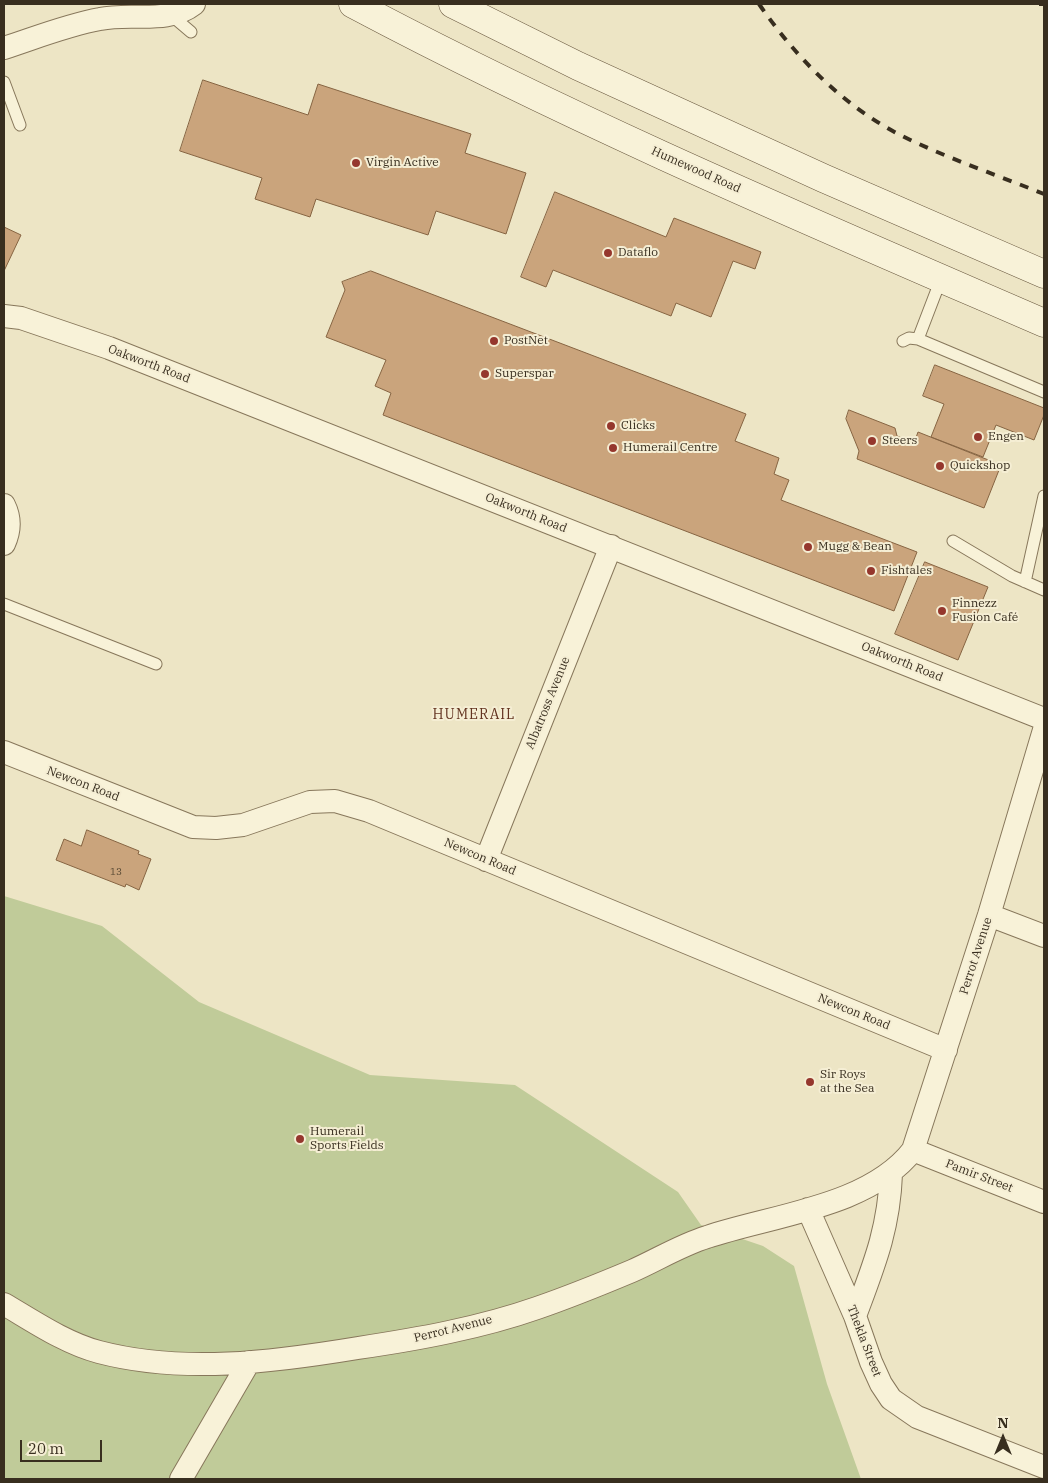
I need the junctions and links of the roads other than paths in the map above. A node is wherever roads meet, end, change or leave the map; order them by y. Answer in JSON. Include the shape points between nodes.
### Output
{"nodes":[{"id":1,"x":194,"y":4,"type":"edge"},
{"id":2,"x":353,"y":4,"type":"edge"},
{"id":3,"x":452,"y":4,"type":"edge"},
{"id":4,"x":171,"y":16,"type":"junction"},
{"id":5,"x":191,"y":32,"type":"dead end"},
{"id":6,"x":4,"y":48,"type":"edge"},
{"id":7,"x":4,"y":82,"type":"edge"},
{"id":8,"x":20,"y":125,"type":"dead end"},
{"id":9,"x":1044,"y":274,"type":"edge"},
{"id":10,"x":941,"y":279,"type":"junction"},
{"id":11,"x":4,"y":316,"type":"edge"},
{"id":12,"x":1044,"y":324,"type":"edge"},
{"id":13,"x":918,"y":339,"type":"junction"},
{"id":14,"x":903,"y":341,"type":"dead end"},
{"id":15,"x":1044,"y":392,"type":"edge"},
{"id":16,"x":1044,"y":496,"type":"edge"},
{"id":17,"x":4,"y":505,"type":"edge"},
{"id":18,"x":953,"y":541,"type":"dead end"},
{"id":19,"x":4,"y":544,"type":"edge"},
{"id":20,"x":611,"y":546,"type":"junction"},
{"id":21,"x":1025,"y":582,"type":"junction"},
{"id":22,"x":1044,"y":590,"type":"edge"},
{"id":23,"x":4,"y":604,"type":"edge"},
{"id":24,"x":156,"y":664,"type":"dead end"},
{"id":25,"x":1044,"y":719,"type":"edge"},
{"id":26,"x":1044,"y":730,"type":"edge"},
{"id":27,"x":4,"y":752,"type":"edge"},
{"id":28,"x":486,"y":860,"type":"junction"},
{"id":29,"x":989,"y":915,"type":"junction"},
{"id":30,"x":1044,"y":936,"type":"edge"},
{"id":31,"x":946,"y":1050,"type":"junction"},
{"id":32,"x":913,"y":1150,"type":"junction"},
{"id":33,"x":891,"y":1174,"type":"junction"},
{"id":34,"x":1044,"y":1202,"type":"edge"},
{"id":35,"x":808,"y":1209,"type":"junction"},
{"id":36,"x":4,"y":1304,"type":"edge"},
{"id":37,"x":855,"y":1316,"type":"junction"},
{"id":38,"x":249,"y":1362,"type":"junction"},
{"id":39,"x":1044,"y":1467,"type":"edge"},
{"id":40,"x":181,"y":1479,"type":"edge"}],
"edges":[{"from":1,"to":4,"type":"street"},
{"from":2,"to":10,"type":"main road","name":"Humewood Road","via":[[559,108]]},
{"from":3,"to":9,"type":"main road","via":[[578,66]]},
{"from":4,"to":5,"type":"lane"},
{"from":4,"to":6,"type":"street","via":[[102,18]]},
{"from":7,"to":8,"type":"lane"},
{"from":10,"to":12,"type":"main road","name":"Humewood Road"},
{"from":10,"to":13,"type":"lane"},
{"from":11,"to":20,"type":"street","name":"Oakworth Road","via":[[21,318],[109,348]]},
{"from":13,"to":14,"type":"lane"},
{"from":13,"to":15,"type":"lane"},
{"from":16,"to":21,"type":"lane"},
{"from":17,"to":19,"type":"street","via":[[8,525]]},
{"from":18,"to":21,"type":"lane"},
{"from":20,"to":25,"type":"street","name":"Oakworth Road"},
{"from":20,"to":28,"type":"street","name":"Albatross Avenue"},
{"from":21,"to":22,"type":"lane"},
{"from":23,"to":24,"type":"lane"},
{"from":26,"to":29,"type":"street","name":"Perrot Avenue"},
{"from":27,"to":28,"type":"street","name":"Newcon Road","via":[[193,827],[243,825],[310,802],[335,801],[393,820]]},
{"from":28,"to":31,"type":"street","name":"Newcon Road"},
{"from":29,"to":30,"type":"street"},
{"from":29,"to":31,"type":"street","name":"Perrot Avenue"},
{"from":31,"to":32,"type":"street","name":"Perrot Avenue"},
{"from":32,"to":33,"type":"street","name":"Perrot Avenue"},
{"from":32,"to":34,"type":"street","name":"Pamir Street"},
{"from":33,"to":35,"type":"street","name":"Perrot Avenue","via":[[847,1196]]},
{"from":33,"to":37,"type":"street","via":[[880,1252]]},
{"from":35,"to":37,"type":"street","name":"Thekla Street"},
{"from":35,"to":38,"type":"street","name":"Perrot Avenue","via":[[705,1237],[631,1271],[527,1311],[415,1339]]},
{"from":36,"to":38,"type":"street","name":"Perrot Avenue","via":[[49,1330],[96,1351],[145,1362],[194,1365]]},
{"from":37,"to":39,"type":"street","name":"Thekla Street","via":[[881,1384],[903,1409]]},
{"from":38,"to":40,"type":"street"}]}
